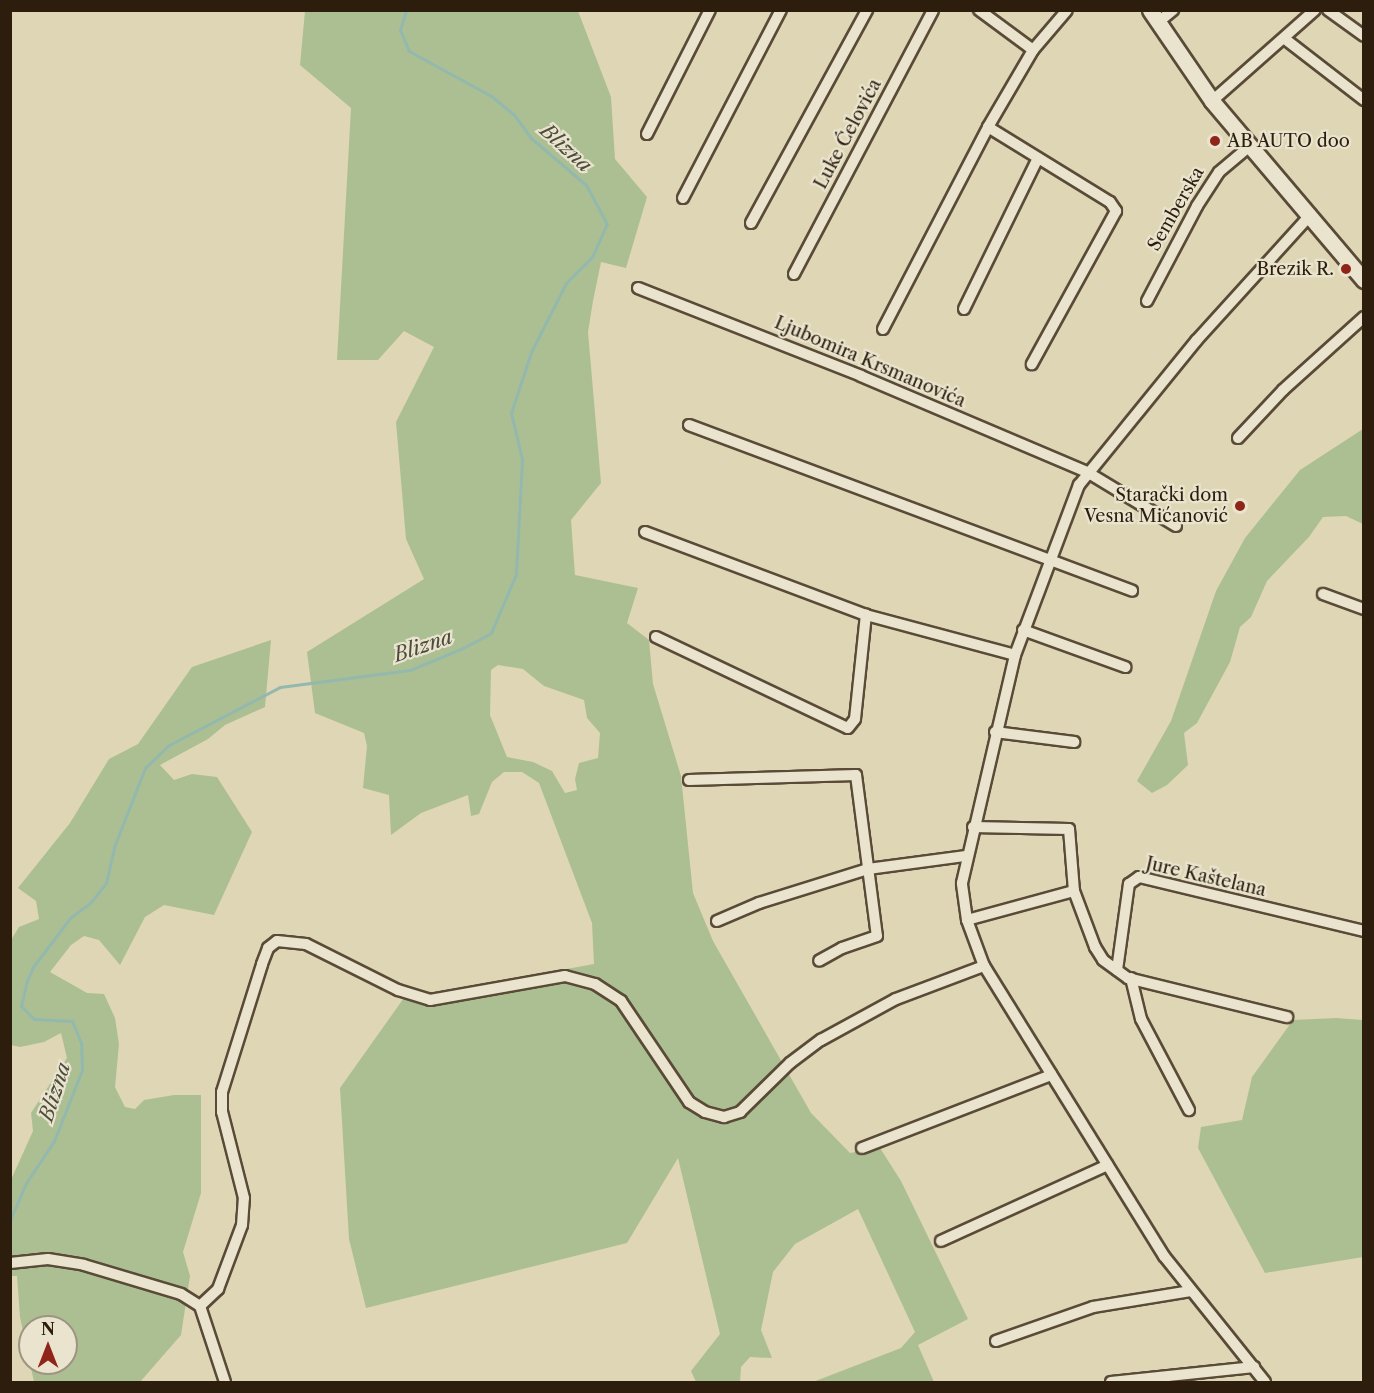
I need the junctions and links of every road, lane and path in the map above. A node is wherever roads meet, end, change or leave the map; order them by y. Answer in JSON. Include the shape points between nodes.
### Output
{"nodes":[{"id":1,"x":710,"y":10,"type":"edge"},
{"id":2,"x":781,"y":10,"type":"edge"},
{"id":3,"x":867,"y":10,"type":"edge"},
{"id":4,"x":933,"y":10,"type":"edge"},
{"id":5,"x":979,"y":10,"type":"edge"},
{"id":6,"x":1066,"y":10,"type":"edge"},
{"id":7,"x":1173,"y":10,"type":"edge"},
{"id":8,"x":1315,"y":10,"type":"edge"},
{"id":9,"x":1328,"y":10,"type":"edge"},
{"id":10,"x":1154,"y":17,"type":"edge"},
{"id":11,"x":1364,"y":36,"type":"edge"},
{"id":12,"x":1285,"y":39,"type":"junction"},
{"id":13,"x":1033,"y":50,"type":"junction"},
{"id":14,"x":1364,"y":100,"type":"edge"},
{"id":15,"x":1212,"y":101,"type":"junction"},
{"id":16,"x":988,"y":127,"type":"junction"},
{"id":17,"x":647,"y":134,"type":"dead end"},
{"id":18,"x":1250,"y":146,"type":"junction"},
{"id":19,"x":1038,"y":158,"type":"junction"},
{"id":20,"x":683,"y":198,"type":"dead end"},
{"id":21,"x":1311,"y":214,"type":"junction"},
{"id":22,"x":751,"y":223,"type":"dead end"},
{"id":23,"x":794,"y":274,"type":"dead end"},
{"id":24,"x":1364,"y":280,"type":"edge"},
{"id":25,"x":638,"y":288,"type":"dead end"},
{"id":26,"x":1147,"y":301,"type":"dead end"},
{"id":27,"x":964,"y":309,"type":"dead end"},
{"id":28,"x":1364,"y":317,"type":"edge"},
{"id":29,"x":883,"y":329,"type":"dead end"},
{"id":30,"x":1032,"y":364,"type":"dead end"},
{"id":31,"x":688,"y":425,"type":"dead end"},
{"id":32,"x":1238,"y":438,"type":"dead end"},
{"id":33,"x":1087,"y":472,"type":"junction"},
{"id":34,"x":1176,"y":526,"type":"dead end"},
{"id":35,"x":645,"y":532,"type":"dead end"},
{"id":36,"x":1052,"y":560,"type":"junction"},
{"id":37,"x":1132,"y":591,"type":"dead end"},
{"id":38,"x":1323,"y":594,"type":"dead end"},
{"id":39,"x":1364,"y":609,"type":"edge"},
{"id":40,"x":866,"y":615,"type":"junction"},
{"id":41,"x":1023,"y":630,"type":"junction"},
{"id":42,"x":656,"y":637,"type":"dead end"},
{"id":43,"x":1015,"y":655,"type":"junction"},
{"id":44,"x":1125,"y":667,"type":"dead end"},
{"id":45,"x":995,"y":732,"type":"junction"},
{"id":46,"x":1074,"y":742,"type":"dead end"},
{"id":47,"x":688,"y":780,"type":"dead end"},
{"id":48,"x":973,"y":827,"type":"junction"},
{"id":49,"x":966,"y":856,"type":"junction"},
{"id":50,"x":868,"y":869,"type":"junction"},
{"id":51,"x":1074,"y":891,"type":"junction"},
{"id":52,"x":967,"y":920,"type":"junction"},
{"id":53,"x":717,"y":921,"type":"dead end"},
{"id":54,"x":1364,"y":931,"type":"edge"},
{"id":55,"x":819,"y":962,"type":"dead end"},
{"id":56,"x":984,"y":966,"type":"junction"},
{"id":57,"x":1117,"y":970,"type":"junction"},
{"id":58,"x":1131,"y":978,"type":"junction"},
{"id":59,"x":1287,"y":1017,"type":"dead end"},
{"id":60,"x":1051,"y":1075,"type":"junction"},
{"id":61,"x":1189,"y":1110,"type":"dead end"},
{"id":62,"x":862,"y":1148,"type":"dead end"},
{"id":63,"x":1108,"y":1165,"type":"junction"},
{"id":64,"x":941,"y":1241,"type":"dead end"},
{"id":65,"x":10,"y":1263,"type":"edge"},
{"id":66,"x":1191,"y":1291,"type":"junction"},
{"id":67,"x":200,"y":1306,"type":"junction"},
{"id":68,"x":996,"y":1341,"type":"dead end"},
{"id":69,"x":1254,"y":1367,"type":"junction"},
{"id":70,"x":225,"y":1383,"type":"edge"},
{"id":71,"x":1111,"y":1383,"type":"edge"},
{"id":72,"x":1264,"y":1383,"type":"edge"}],
"edges":[{"from":1,"to":17,"type":"street"},
{"from":2,"to":20,"type":"street"},
{"from":3,"to":22,"type":"street"},
{"from":4,"to":23,"type":"street","name":"Luke Ćelovića"},
{"from":5,"to":13,"type":"street"},
{"from":6,"to":13,"type":"street"},
{"from":7,"to":10,"type":"street"},
{"from":8,"to":12,"type":"street"},
{"from":9,"to":11,"type":"street"},
{"from":10,"to":15,"type":"main road"},
{"from":12,"to":14,"type":"street"},
{"from":12,"to":15,"type":"street"},
{"from":13,"to":16,"type":"street"},
{"from":15,"to":18,"type":"main road"},
{"from":16,"to":19,"type":"street"},
{"from":16,"to":29,"type":"street"},
{"from":18,"to":21,"type":"main road"},
{"from":18,"to":26,"type":"street","name":"Semberska","via":[[1214,181]]},
{"from":19,"to":27,"type":"street"},
{"from":19,"to":30,"type":"street","via":[[1110,202],[1116,212]]},
{"from":21,"to":24,"type":"main road"},
{"from":21,"to":33,"type":"street","via":[[1196,341]]},
{"from":25,"to":33,"type":"street","name":"Ljubomira Krsmanovića","via":[[861,376]]},
{"from":28,"to":32,"type":"street","via":[[1283,390]]},
{"from":31,"to":36,"type":"street"},
{"from":33,"to":34,"type":"street","name":"Ljubomira Krsmanovića"},
{"from":33,"to":36,"type":"street"},
{"from":35,"to":40,"type":"street"},
{"from":36,"to":37,"type":"street"},
{"from":36,"to":41,"type":"street"},
{"from":38,"to":39,"type":"street"},
{"from":40,"to":42,"type":"street","via":[[855,719],[848,728]]},
{"from":40,"to":43,"type":"street"},
{"from":41,"to":43,"type":"street"},
{"from":41,"to":44,"type":"street"},
{"from":43,"to":45,"type":"street"},
{"from":45,"to":46,"type":"street"},
{"from":45,"to":48,"type":"street"},
{"from":47,"to":50,"type":"street","via":[[856,775]]},
{"from":48,"to":49,"type":"street"},
{"from":48,"to":51,"type":"street","via":[[1069,829]]},
{"from":49,"to":50,"type":"street"},
{"from":49,"to":52,"type":"street","via":[[962,892]]},
{"from":50,"to":53,"type":"street","via":[[759,903]]},
{"from":50,"to":55,"type":"street","via":[[877,936],[842,948]]},
{"from":51,"to":52,"type":"street"},
{"from":51,"to":57,"type":"street","via":[[1095,947]]},
{"from":52,"to":56,"type":"street"},
{"from":54,"to":57,"type":"street","name":"Jure Kaštelana","via":[[1139,876],[1129,884]]},
{"from":56,"to":60,"type":"street"},
{"from":56,"to":67,"type":"street","via":[[896,999],[821,1040],[790,1063],[740,1112],[724,1117],[689,1102],[621,1001],[595,984],[565,976],[430,999],[398,990],[306,944],[277,941],[265,956],[222,1092],[222,1112],[244,1198],[242,1225],[218,1289]]},
{"from":57,"to":58,"type":"street"},
{"from":58,"to":59,"type":"street"},
{"from":58,"to":61,"type":"street","via":[[1141,1019]]},
{"from":60,"to":62,"type":"street"},
{"from":60,"to":63,"type":"street"},
{"from":63,"to":64,"type":"street"},
{"from":63,"to":66,"type":"street","via":[[1158,1247]]},
{"from":65,"to":67,"type":"street","via":[[48,1259],[84,1265],[163,1287]]},
{"from":66,"to":68,"type":"street","via":[[1093,1307]]},
{"from":66,"to":69,"type":"street"},
{"from":67,"to":70,"type":"street"},
{"from":69,"to":71,"type":"street"},
{"from":69,"to":72,"type":"street"}]}
